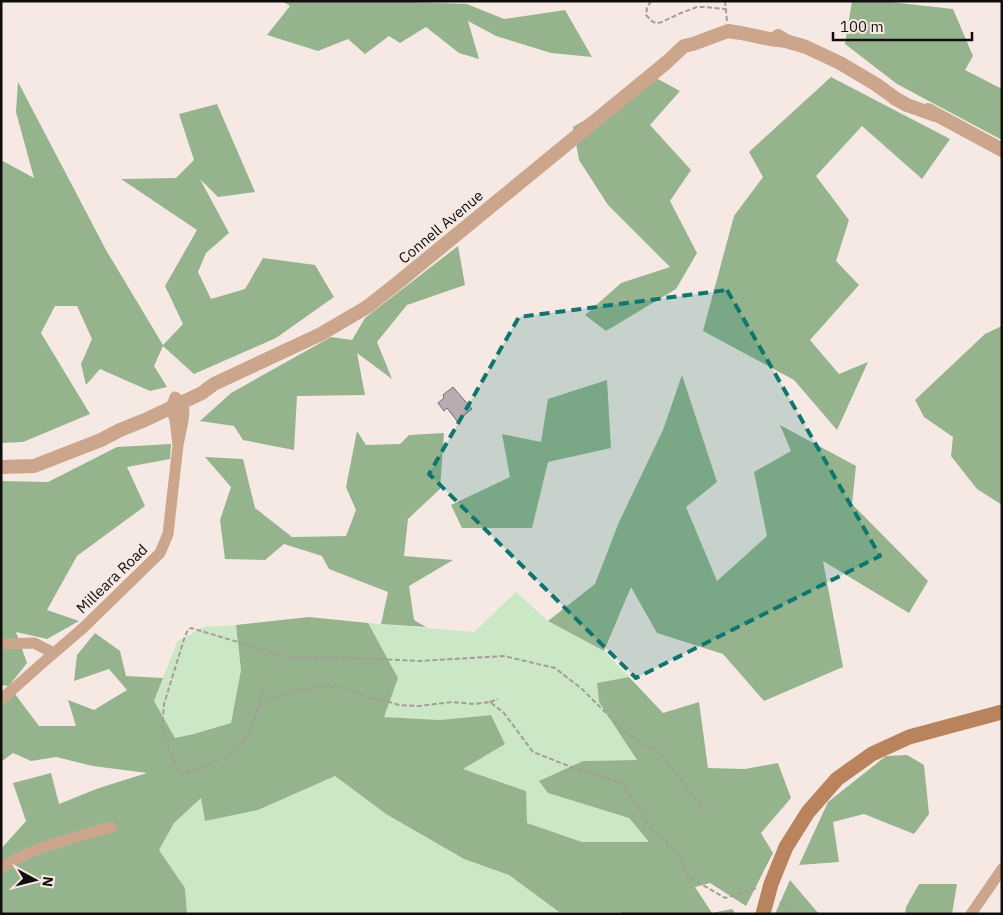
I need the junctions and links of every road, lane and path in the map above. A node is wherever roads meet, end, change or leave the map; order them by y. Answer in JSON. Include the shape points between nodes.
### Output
{"nodes":[{"id":1,"x":651,"y":1,"type":"edge"},
{"id":2,"x":726,"y":1,"type":"edge"},
{"id":3,"x":726,"y":9,"type":"junction"},
{"id":4,"x":734,"y":32,"type":"junction"},
{"id":5,"x":1002,"y":150,"type":"edge"},
{"id":6,"x":176,"y":402,"type":"junction"},
{"id":7,"x":1,"y":466,"type":"edge"},
{"id":8,"x":1,"y":644,"type":"edge"},
{"id":9,"x":54,"y":653,"type":"junction"},
{"id":10,"x":264,"y":686,"type":"dead end"},
{"id":11,"x":498,"y":699,"type":"dead end"},
{"id":12,"x":1,"y":700,"type":"edge"},
{"id":13,"x":490,"y":702,"type":"junction"},
{"id":14,"x":259,"y":705,"type":"junction"},
{"id":15,"x":1002,"y":712,"type":"edge"},
{"id":16,"x":706,"y":812,"type":"dead end"},
{"id":17,"x":111,"y":827,"type":"dead end"},
{"id":18,"x":1,"y":868,"type":"edge"},
{"id":19,"x":1002,"y":869,"type":"edge"},
{"id":20,"x":770,"y":887,"type":"junction"},
{"id":21,"x":763,"y":914,"type":"edge"},
{"id":22,"x":791,"y":914,"type":"edge"},
{"id":23,"x":970,"y":914,"type":"edge"}],
"edges":[{"from":1,"to":3,"type":"path","via":[[646,14],[658,23],[697,7]]},
{"from":2,"to":3,"type":"path"},
{"from":3,"to":4,"type":"path"},
{"from":4,"to":5,"type":"street","via":[[786,40],[806,47],[840,63],[907,105],[935,115]]},
{"from":4,"to":6,"type":"street","name":"Connell Avenue","via":[[684,46],[367,307],[321,334],[214,384],[198,385]]},
{"from":6,"to":7,"type":"street","name":"Connell Avenue","via":[[144,412],[101,440],[34,466]]},
{"from":6,"to":9,"type":"street","name":"Milleara Road","via":[[184,410],[183,421],[168,534],[160,553]]},
{"from":8,"to":9,"type":"street","via":[[34,643]]},
{"from":9,"to":12,"type":"street","name":"Milleara Road"},
{"from":10,"to":14,"type":"path"},
{"from":11,"to":13,"type":"path"},
{"from":13,"to":14,"type":"path","via":[[399,705],[368,698],[347,688],[310,687]]},
{"from":13,"to":20,"type":"path","via":[[504,713],[533,752],[623,784],[650,827],[678,854],[689,877],[725,898]]},
{"from":14,"to":16,"type":"path","via":[[246,738],[237,750],[182,775],[165,742],[162,712],[175,664],[191,628],[288,657],[419,661],[504,656],[555,668],[582,689],[628,735],[660,753]]},
{"from":15,"to":20,"type":"main road","via":[[910,737],[872,754],[837,779],[808,812],[786,847]]},
{"from":17,"to":18,"type":"street","via":[[48,845]]},
{"from":19,"to":23,"type":"street"},
{"from":20,"to":21,"type":"main road"},
{"from":20,"to":22,"type":"path"}]}
